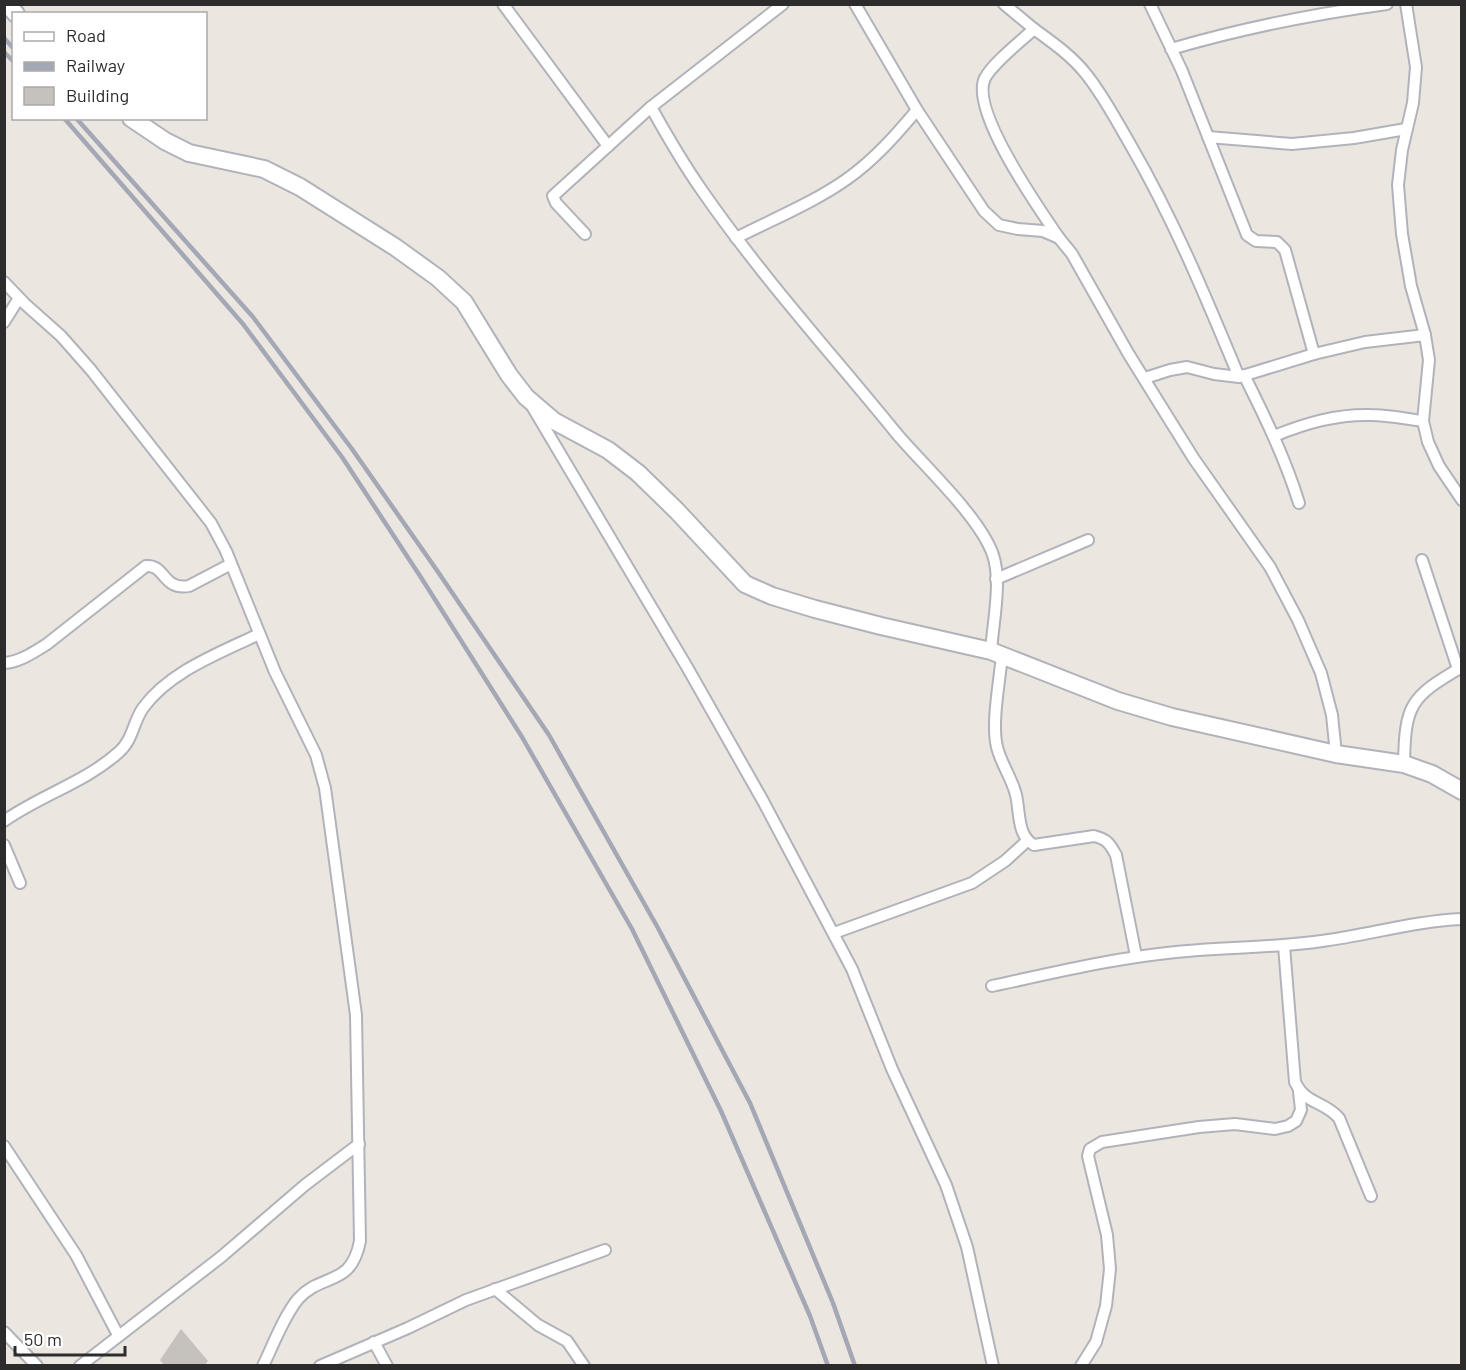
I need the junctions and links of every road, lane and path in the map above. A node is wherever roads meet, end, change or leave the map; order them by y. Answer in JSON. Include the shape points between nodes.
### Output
{"nodes":[{"id":1,"x":503,"y":4,"type":"edge"},
{"id":2,"x":783,"y":4,"type":"edge"},
{"id":3,"x":855,"y":4,"type":"edge"},
{"id":4,"x":1004,"y":4,"type":"edge"},
{"id":5,"x":1150,"y":4,"type":"edge"},
{"id":6,"x":1387,"y":4,"type":"edge"},
{"id":7,"x":1406,"y":4,"type":"edge"},
{"id":8,"x":1371,"y":5,"type":"edge"},
{"id":9,"x":1311,"y":10,"type":"edge"},
{"id":10,"x":1034,"y":29,"type":"junction"},
{"id":11,"x":1172,"y":49,"type":"junction"},
{"id":12,"x":651,"y":107,"type":"junction"},
{"id":13,"x":917,"y":110,"type":"junction"},
{"id":14,"x":134,"y":120,"type":"edge"},
{"id":15,"x":1406,"y":129,"type":"junction"},
{"id":16,"x":1208,"y":137,"type":"junction"},
{"id":17,"x":608,"y":146,"type":"junction"},
{"id":18,"x":585,"y":234,"type":"dead end"},
{"id":19,"x":736,"y":238,"type":"junction"},
{"id":20,"x":1059,"y":238,"type":"junction"},
{"id":21,"x":4,"y":282,"type":"edge"},
{"id":22,"x":19,"y":298,"type":"junction"},
{"id":23,"x":4,"y":322,"type":"edge"},
{"id":24,"x":1425,"y":335,"type":"junction"},
{"id":25,"x":1314,"y":354,"type":"junction"},
{"id":26,"x":1241,"y":376,"type":"junction"},
{"id":27,"x":1145,"y":378,"type":"junction"},
{"id":28,"x":526,"y":398,"type":"junction"},
{"id":29,"x":1423,"y":421,"type":"junction"},
{"id":30,"x":1275,"y":436,"type":"junction"},
{"id":31,"x":1461,"y":500,"type":"edge"},
{"id":32,"x":1299,"y":503,"type":"dead end"},
{"id":33,"x":1088,"y":540,"type":"dead end"},
{"id":34,"x":1422,"y":560,"type":"dead end"},
{"id":35,"x":231,"y":564,"type":"junction"},
{"id":36,"x":996,"y":579,"type":"junction"},
{"id":37,"x":259,"y":634,"type":"junction"},
{"id":38,"x":997,"y":652,"type":"junction"},
{"id":39,"x":4,"y":663,"type":"edge"},
{"id":40,"x":1460,"y":668,"type":"edge"},
{"id":41,"x":1336,"y":753,"type":"junction"},
{"id":42,"x":1404,"y":764,"type":"junction"},
{"id":43,"x":1461,"y":791,"type":"edge"},
{"id":44,"x":4,"y":821,"type":"edge"},
{"id":45,"x":1027,"y":841,"type":"junction"},
{"id":46,"x":4,"y":845,"type":"edge"},
{"id":47,"x":20,"y":883,"type":"dead end"},
{"id":48,"x":1461,"y":918,"type":"edge"},
{"id":49,"x":834,"y":933,"type":"junction"},
{"id":50,"x":1284,"y":946,"type":"junction"},
{"id":51,"x":1136,"y":956,"type":"junction"},
{"id":52,"x":992,"y":986,"type":"dead end"},
{"id":53,"x":1299,"y":1091,"type":"junction"},
{"id":54,"x":359,"y":1144,"type":"junction"},
{"id":55,"x":4,"y":1146,"type":"edge"},
{"id":56,"x":1371,"y":1196,"type":"dead end"},
{"id":57,"x":605,"y":1250,"type":"dead end"},
{"id":58,"x":495,"y":1289,"type":"junction"},
{"id":59,"x":4,"y":1332,"type":"edge"},
{"id":60,"x":118,"y":1335,"type":"junction"},
{"id":61,"x":374,"y":1342,"type":"junction"},
{"id":62,"x":37,"y":1365,"type":"edge"},
{"id":63,"x":80,"y":1365,"type":"edge"},
{"id":64,"x":263,"y":1365,"type":"edge"},
{"id":65,"x":320,"y":1365,"type":"edge"},
{"id":66,"x":387,"y":1365,"type":"edge"},
{"id":67,"x":584,"y":1365,"type":"edge"},
{"id":68,"x":993,"y":1365,"type":"edge"},
{"id":69,"x":1081,"y":1365,"type":"edge"}],
"edges":[{"from":1,"to":17,"type":"street"},
{"from":2,"to":12,"type":"street"},
{"from":3,"to":13,"type":"street"},
{"from":4,"to":10,"type":"street"},
{"from":5,"to":11,"type":"street"},
{"from":6,"to":8,"type":"street"},
{"from":7,"to":15,"type":"street","via":[[1416,67]]},
{"from":8,"to":9,"type":"street"},
{"from":9,"to":11,"type":"street"},
{"from":10,"to":20,"type":"street","via":[[986,77],[982,94],[998,140]]},
{"from":10,"to":26,"type":"street","via":[[1085,72],[1106,103],[1157,191]]},
{"from":11,"to":16,"type":"street"},
{"from":12,"to":17,"type":"street"},
{"from":12,"to":19,"type":"street"},
{"from":13,"to":19,"type":"street","via":[[849,178]]},
{"from":13,"to":20,"type":"street","via":[[969,190],[999,225],[1043,231]]},
{"from":14,"to":28,"type":"main road","via":[[189,153],[264,169],[395,247],[464,302]]},
{"from":15,"to":16,"type":"street","via":[[1293,144]]},
{"from":15,"to":24,"type":"street","via":[[1398,185],[1402,234]]},
{"from":16,"to":25,"type":"street","via":[[1247,235],[1256,241],[1277,242],[1285,250]]},
{"from":17,"to":18,"type":"street","via":[[553,196]]},
{"from":19,"to":36,"type":"street","via":[[984,536],[993,556]]},
{"from":20,"to":27,"type":"street","via":[[1086,276]]},
{"from":21,"to":22,"type":"street"},
{"from":22,"to":23,"type":"street"},
{"from":22,"to":35,"type":"street","via":[[61,336],[155,450],[211,523]]},
{"from":24,"to":25,"type":"street","via":[[1365,342]]},
{"from":24,"to":29,"type":"street","via":[[1429,360]]},
{"from":25,"to":26,"type":"street"},
{"from":26,"to":27,"type":"street","via":[[1187,367]]},
{"from":26,"to":30,"type":"street"},
{"from":27,"to":41,"type":"street","via":[[1194,459],[1270,567],[1298,620],[1321,673],[1332,715]]},
{"from":28,"to":38,"type":"main road","via":[[554,421],[608,450],[638,473],[745,584],[772,596],[881,627]]},
{"from":28,"to":49,"type":"street","via":[[687,667]]},
{"from":29,"to":30,"type":"street","via":[[1340,416],[1306,423]]},
{"from":29,"to":31,"type":"street","via":[[1438,466]]},
{"from":30,"to":32,"type":"street"},
{"from":33,"to":36,"type":"street"},
{"from":34,"to":40,"type":"street"},
{"from":35,"to":37,"type":"street"},
{"from":35,"to":39,"type":"street","via":[[181,588],[167,581],[152,565],[146,566],[47,644],[30,655]]},
{"from":36,"to":38,"type":"street"},
{"from":37,"to":44,"type":"street","via":[[180,675],[144,707],[121,751],[87,775]]},
{"from":37,"to":54,"type":"street","via":[[316,755],[325,788],[356,1015]]},
{"from":38,"to":41,"type":"main road","via":[[1118,701],[1161,714]]},
{"from":38,"to":45,"type":"street","via":[[996,744],[1016,794]]},
{"from":40,"to":42,"type":"street","via":[[1424,691],[1410,710],[1404,730]]},
{"from":41,"to":42,"type":"main road"},
{"from":42,"to":43,"type":"main road"},
{"from":45,"to":49,"type":"street","via":[[972,884]]},
{"from":45,"to":51,"type":"street","via":[[1041,845],[1094,836],[1111,844]]},
{"from":46,"to":47,"type":"street"},
{"from":48,"to":50,"type":"street"},
{"from":49,"to":68,"type":"street","via":[[945,1185],[967,1248]]},
{"from":50,"to":51,"type":"street"},
{"from":50,"to":53,"type":"street","via":[[1294,1082]]},
{"from":51,"to":52,"type":"street"},
{"from":53,"to":56,"type":"street","via":[[1339,1118]]},
{"from":53,"to":69,"type":"street","via":[[1301,1110],[1296,1121],[1288,1126],[1199,1127],[1102,1142],[1090,1149],[1088,1156],[1107,1235],[1110,1269],[1106,1306],[1096,1342]]},
{"from":54,"to":60,"type":"street"},
{"from":54,"to":64,"type":"street","via":[[357,1256],[337,1278],[307,1291],[298,1300]]},
{"from":55,"to":60,"type":"street","via":[[75,1255]]},
{"from":57,"to":58,"type":"street"},
{"from":58,"to":61,"type":"street"},
{"from":58,"to":67,"type":"street","via":[[538,1325],[567,1341]]},
{"from":59,"to":62,"type":"street"},
{"from":60,"to":63,"type":"street"},
{"from":61,"to":65,"type":"street"},
{"from":61,"to":66,"type":"street"}]}
